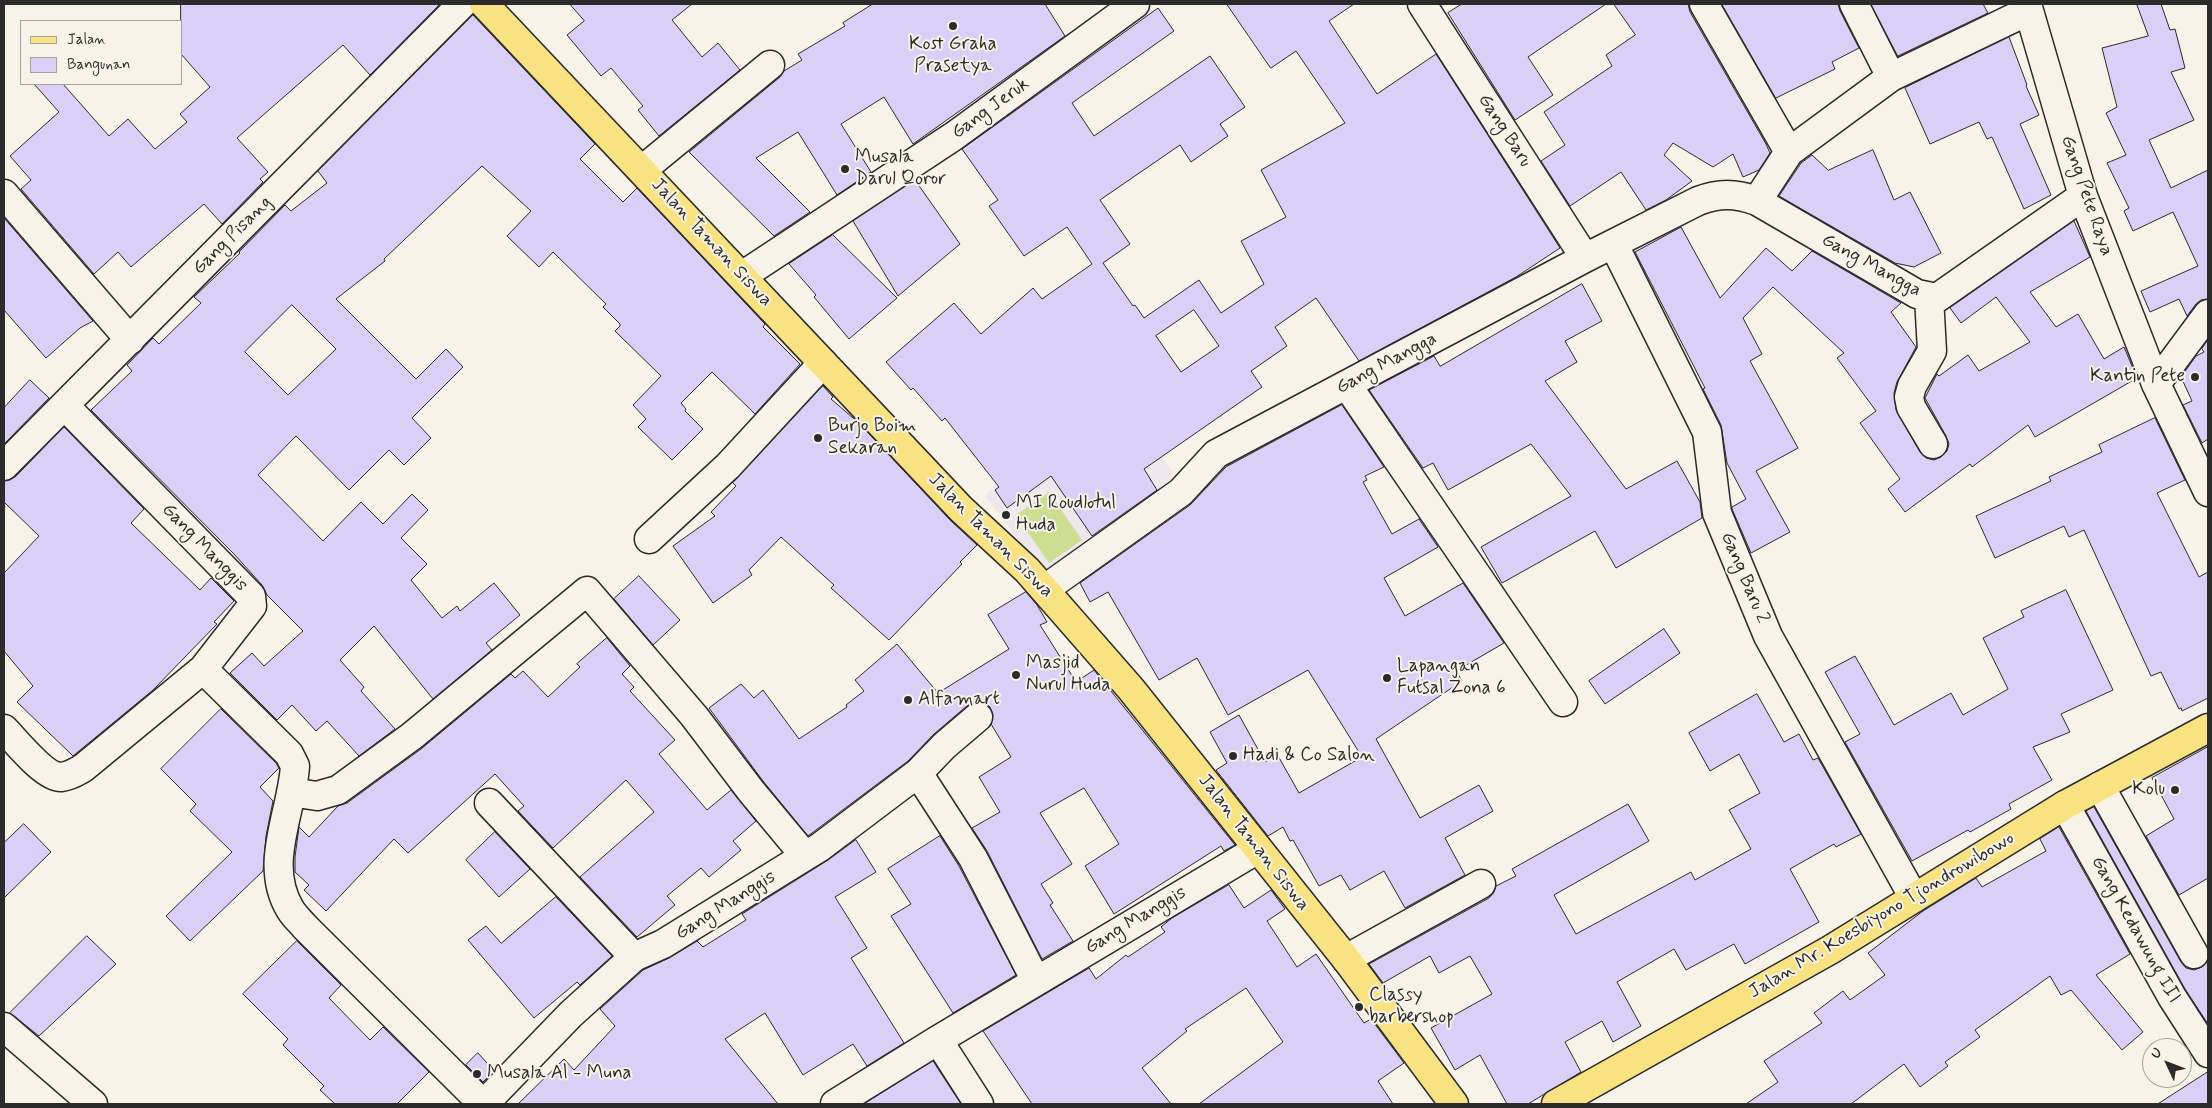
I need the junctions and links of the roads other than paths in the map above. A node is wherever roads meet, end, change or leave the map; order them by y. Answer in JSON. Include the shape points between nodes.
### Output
{"nodes":[{"id":1,"x":462,"y":4,"type":"edge"},
{"id":2,"x":484,"y":4,"type":"edge"},
{"id":3,"x":1135,"y":4,"type":"edge"},
{"id":4,"x":1422,"y":4,"type":"edge"},
{"id":5,"x":1704,"y":4,"type":"edge"},
{"id":6,"x":1854,"y":4,"type":"edge"},
{"id":7,"x":2028,"y":7,"type":"edge"},
{"id":8,"x":770,"y":65,"type":"dead end"},
{"id":9,"x":1891,"y":77,"type":"junction"},
{"id":10,"x":1789,"y":152,"type":"junction"},
{"id":11,"x":642,"y":170,"type":"junction"},
{"id":12,"x":4,"y":194,"type":"edge"},
{"id":13,"x":2083,"y":196,"type":"junction"},
{"id":14,"x":1757,"y":201,"type":"junction"},
{"id":15,"x":1614,"y":245,"type":"junction"},
{"id":16,"x":1586,"y":258,"type":"junction"},
{"id":17,"x":742,"y":276,"type":"junction"},
{"id":18,"x":1928,"y":298,"type":"junction"},
{"id":19,"x":2208,"y":314,"type":"edge"},
{"id":20,"x":130,"y":340,"type":"junction"},
{"id":21,"x":823,"y":364,"type":"junction"},
{"id":22,"x":2156,"y":384,"type":"junction"},
{"id":23,"x":1347,"y":385,"type":"junction"},
{"id":24,"x":65,"y":406,"type":"junction"},
{"id":25,"x":1933,"y":444,"type":"dead end"},
{"id":26,"x":4,"y":466,"type":"edge"},
{"id":27,"x":2208,"y":492,"type":"edge"},
{"id":28,"x":649,"y":539,"type":"dead end"},
{"id":29,"x":1045,"y":590,"type":"junction"},
{"id":30,"x":203,"y":669,"type":"junction"},
{"id":31,"x":1563,"y":702,"type":"dead end"},
{"id":32,"x":978,"y":717,"type":"dead end"},
{"id":33,"x":2208,"y":728,"type":"edge"},
{"id":34,"x":4,"y":729,"type":"edge"},
{"id":35,"x":918,"y":773,"type":"junction"},
{"id":36,"x":2100,"y":786,"type":"junction"},
{"id":37,"x":291,"y":792,"type":"junction"},
{"id":38,"x":489,"y":803,"type":"dead end"},
{"id":39,"x":2065,"y":806,"type":"junction"},
{"id":40,"x":1258,"y":850,"type":"junction"},
{"id":41,"x":805,"y":856,"type":"junction"},
{"id":42,"x":1481,"y":884,"type":"dead end"},
{"id":43,"x":1914,"y":898,"type":"junction"},
{"id":44,"x":2194,"y":954,"type":"dead end"},
{"id":45,"x":634,"y":957,"type":"junction"},
{"id":46,"x":1346,"y":959,"type":"junction"},
{"id":47,"x":1036,"y":981,"type":"junction"},
{"id":48,"x":4,"y":1027,"type":"edge"},
{"id":49,"x":938,"y":1040,"type":"junction"},
{"id":50,"x":2208,"y":1053,"type":"edge"},
{"id":51,"x":93,"y":1104,"type":"edge"},
{"id":52,"x":484,"y":1104,"type":"edge"},
{"id":53,"x":836,"y":1104,"type":"edge"},
{"id":54,"x":979,"y":1104,"type":"edge"},
{"id":55,"x":1454,"y":1104,"type":"edge"},
{"id":56,"x":1556,"y":1104,"type":"edge"}],
"edges":[{"from":1,"to":20,"type":"street","name":"Gang Pisang"},
{"from":2,"to":11,"type":"main road","name":"Jalan Taman Siswa"},
{"from":3,"to":17,"type":"street","name":"Gang Jeruk","via":[[954,136]]},
{"from":4,"to":16,"type":"street","name":"Gang Baru"},
{"from":5,"to":10,"type":"street"},
{"from":6,"to":9,"type":"street"},
{"from":7,"to":9,"type":"street"},
{"from":7,"to":13,"type":"street","name":"Gang Pete Raya"},
{"from":8,"to":11,"type":"street"},
{"from":9,"to":10,"type":"street"},
{"from":10,"to":14,"type":"street"},
{"from":11,"to":17,"type":"main road","name":"Jalan Taman Siswa"},
{"from":12,"to":20,"type":"street"},
{"from":13,"to":18,"type":"street","name":"Gang Mangga","via":[[1937,298]]},
{"from":13,"to":22,"type":"street","name":"Gang Pete Raya"},
{"from":14,"to":15,"type":"street","name":"Gang Mangga","via":[[1729,194],[1715,195]]},
{"from":14,"to":18,"type":"street","name":"Gang Mangga"},
{"from":15,"to":16,"type":"street","name":"Gang Mangga"},
{"from":15,"to":43,"type":"street","name":"Gang Baru 2","via":[[1707,432],[1717,513],[1768,636]]},
{"from":16,"to":23,"type":"street","name":"Gang Mangga"},
{"from":17,"to":21,"type":"main road","name":"Jalan Taman Siswa"},
{"from":18,"to":25,"type":"street","via":[[1932,351],[1909,397],[1911,407]]},
{"from":19,"to":22,"type":"street"},
{"from":20,"to":24,"type":"street","name":"Gang Pisang"},
{"from":21,"to":28,"type":"street","via":[[728,466]]},
{"from":21,"to":29,"type":"main road","name":"Jalan Taman Siswa","via":[[961,509]]},
{"from":22,"to":27,"type":"street","name":"Gang Pete Raya"},
{"from":23,"to":29,"type":"street","name":"Gang Mangga","via":[[1216,454],[1181,492]]},
{"from":23,"to":31,"type":"street"},
{"from":24,"to":26,"type":"street","name":"Gang Pisang"},
{"from":24,"to":30,"type":"street","name":"Gang Manggis","via":[[252,596],[252,606]]},
{"from":29,"to":40,"type":"main road","name":"Jalan Taman Siswa","via":[[1131,689]]},
{"from":30,"to":34,"type":"street","via":[[72,775],[59,777],[46,772]]},
{"from":30,"to":37,"type":"street","name":"Gang Manggis","via":[[289,754],[295,766]]},
{"from":32,"to":35,"type":"street","name":"Gang Manggis"},
{"from":33,"to":36,"type":"main road","name":"Jalan Mr. Koesbiyono Tjondrowibowo"},
{"from":35,"to":41,"type":"street","name":"Gang Manggis"},
{"from":35,"to":47,"type":"street","via":[[973,858]]},
{"from":36,"to":39,"type":"main road","name":"Jalan Mr. Koesbiyono Tjondrowibowo"},
{"from":36,"to":44,"type":"street"},
{"from":37,"to":41,"type":"street","via":[[317,796],[338,790],[419,731],[587,591],[694,716]]},
{"from":37,"to":52,"type":"street","name":"Gang Manggis","via":[[278,864],[282,890],[290,909]]},
{"from":38,"to":45,"type":"street"},
{"from":39,"to":43,"type":"main road","name":"Jalan Mr. Koesbiyono Tjondrowibowo"},
{"from":39,"to":50,"type":"street","name":"Gang Kedawung III","via":[[2172,997]]},
{"from":40,"to":46,"type":"main road","name":"Jalan Taman Siswa"},
{"from":40,"to":47,"type":"street","name":"Gang Manggis"},
{"from":41,"to":45,"type":"street","name":"Gang Manggis","via":[[663,944]]},
{"from":42,"to":46,"type":"street"},
{"from":43,"to":56,"type":"main road","name":"Jalan Mr. Koesbiyono Tjondrowibowo","via":[[1830,950]]},
{"from":45,"to":52,"type":"street","name":"Gang Manggis","via":[[571,1014]]},
{"from":46,"to":55,"type":"main road","name":"Jalan Taman Siswa"},
{"from":47,"to":49,"type":"street","name":"Gang Manggis"},
{"from":48,"to":51,"type":"street"},
{"from":49,"to":53,"type":"street","name":"Gang Manggis"},
{"from":49,"to":54,"type":"street"}]}
